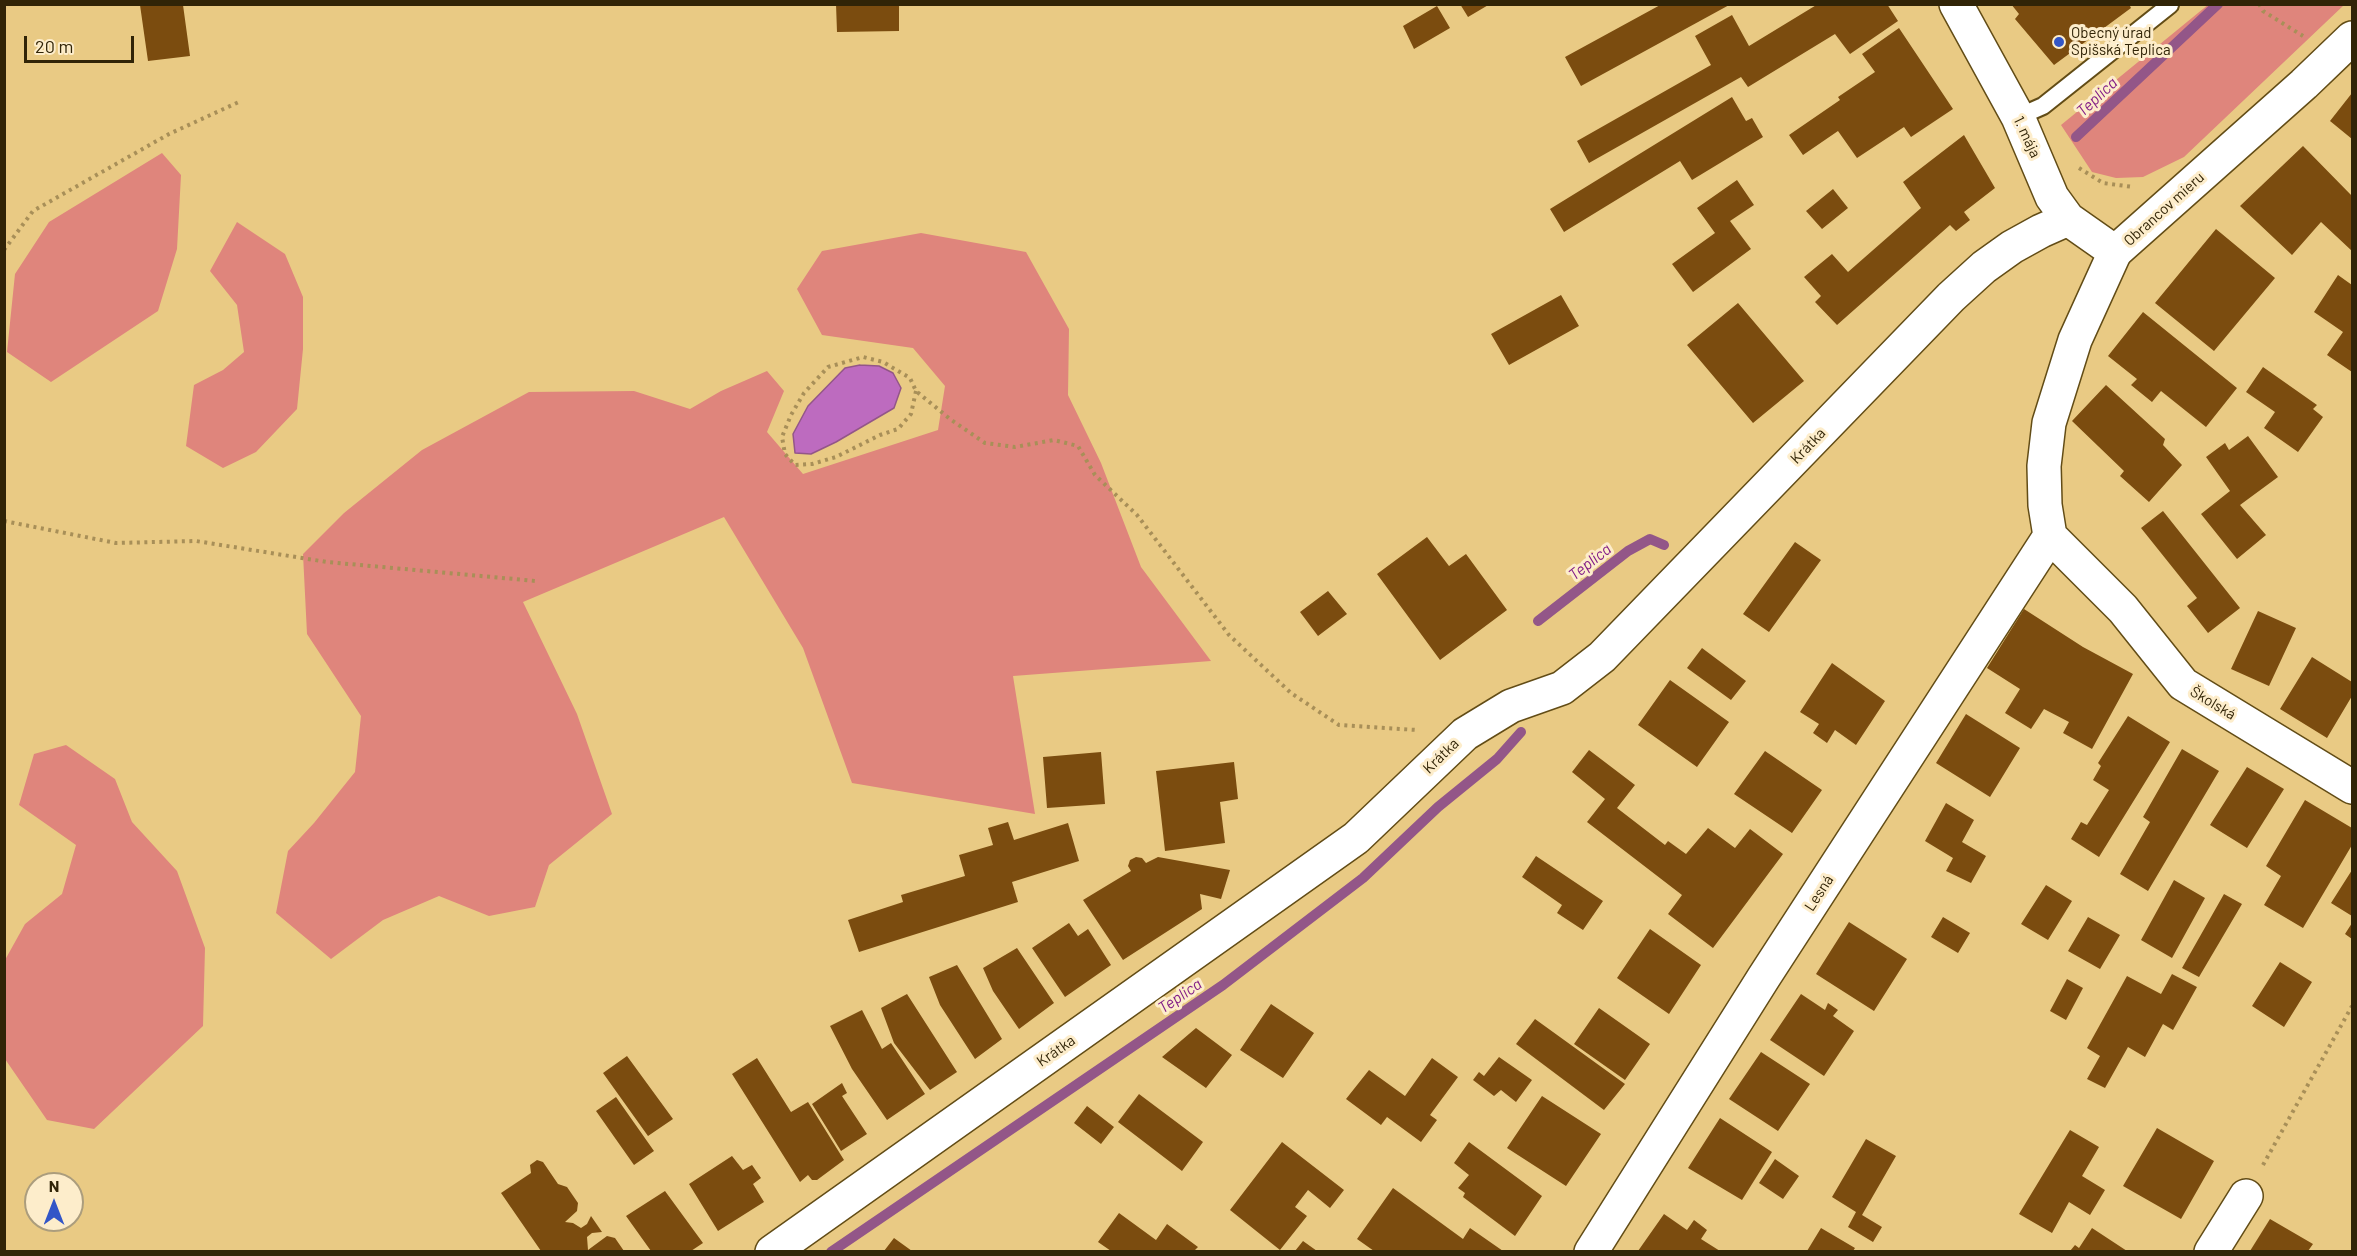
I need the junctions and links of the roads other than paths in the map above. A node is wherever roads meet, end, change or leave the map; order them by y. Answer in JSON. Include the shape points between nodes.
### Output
{"nodes":[{"id":1,"x":1956,"y":4,"type":"edge"},
{"id":2,"x":2170,"y":5,"type":"edge"},
{"id":3,"x":2352,"y":38,"type":"edge"},
{"id":4,"x":2018,"y":117,"type":"junction"},
{"id":5,"x":2068,"y":219,"type":"junction"},
{"id":6,"x":2115,"y":252,"type":"junction"},
{"id":7,"x":2050,"y":536,"type":"junction"},
{"id":8,"x":2352,"y":787,"type":"edge"},
{"id":9,"x":2246,"y":1196,"type":"road end"},
{"id":10,"x":772,"y":1251,"type":"edge"},
{"id":11,"x":1591,"y":1251,"type":"edge"},
{"id":12,"x":2211,"y":1251,"type":"edge"}],
"edges":[{"from":1,"to":4,"type":"street","name":"1. mája"},
{"from":2,"to":4,"type":"lane","via":[[2043,106]]},
{"from":3,"to":6,"type":"street","name":"Obrancov mieru"},
{"from":4,"to":5,"type":"street","name":"1. mája","via":[[2052,197]]},
{"from":5,"to":6,"type":"street","name":"1. mája"},
{"from":5,"to":10,"type":"street","name":"Krátka","via":[[2012,247],[1951,297],[1602,657],[1562,688],[1510,706],[1465,734],[1356,838]]},
{"from":6,"to":7,"type":"street","name":"Obrancov mieru","via":[[2075,340],[2049,423],[2044,466]]},
{"from":7,"to":8,"type":"street","name":"Školská","via":[[2123,609],[2183,684]]},
{"from":7,"to":11,"type":"street","name":"Lesná"},
{"from":9,"to":12,"type":"street"}]}
